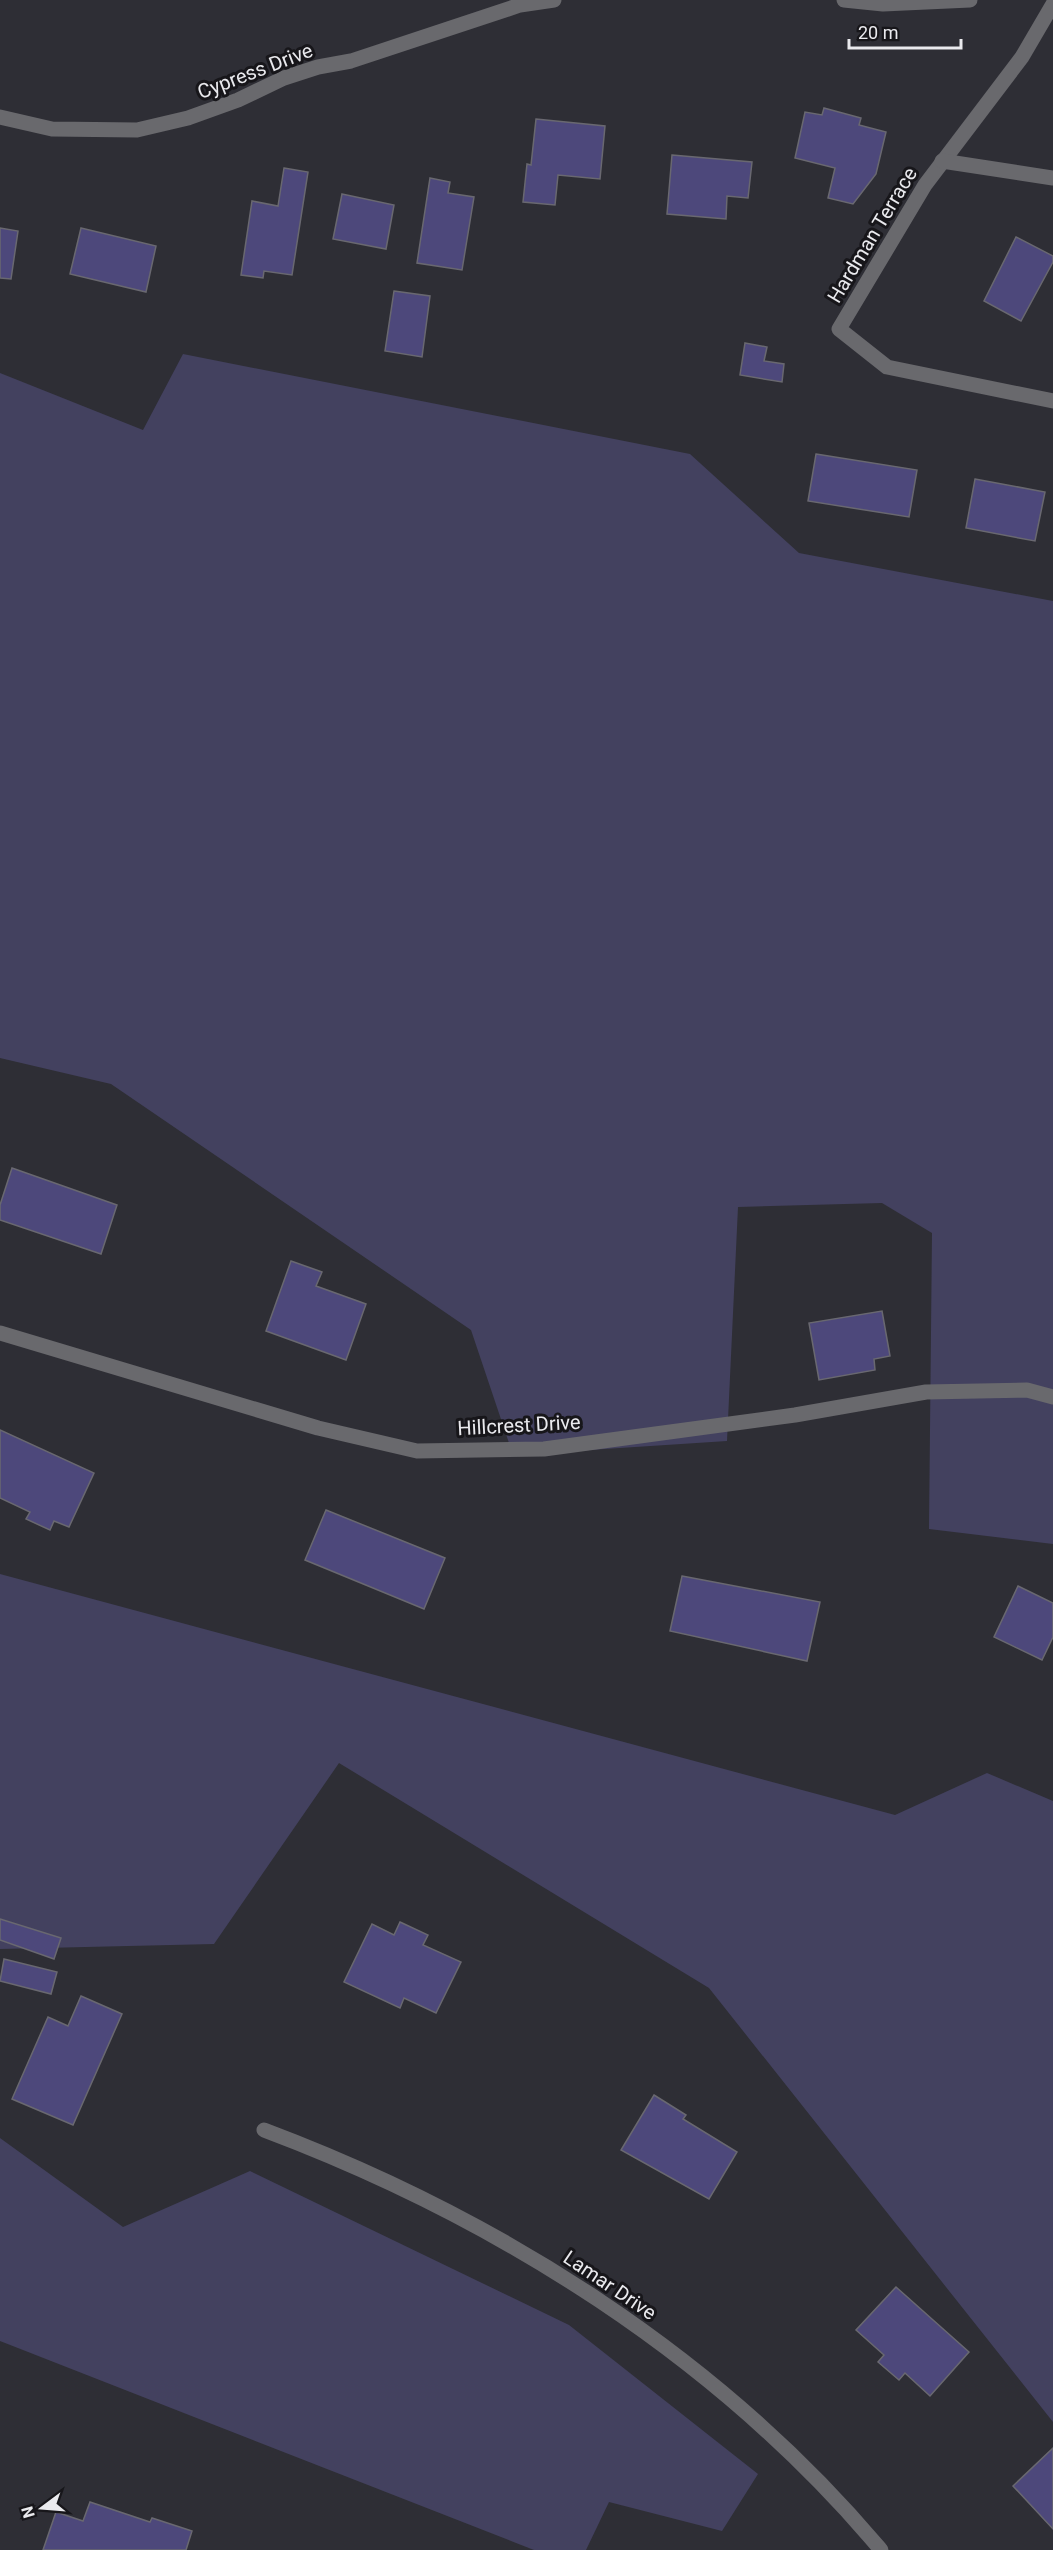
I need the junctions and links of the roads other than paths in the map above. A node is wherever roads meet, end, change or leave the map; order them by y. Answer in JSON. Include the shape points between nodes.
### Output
{"nodes":[{"id":1,"x":554,"y":0,"type":"edge"},
{"id":2,"x":844,"y":0,"type":"edge"},
{"id":3,"x":970,"y":0,"type":"edge"},
{"id":4,"x":1053,"y":4,"type":"edge"},
{"id":5,"x":0,"y":117,"type":"edge"},
{"id":6,"x":942,"y":161,"type":"junction"},
{"id":7,"x":1053,"y":178,"type":"edge"},
{"id":8,"x":1053,"y":401,"type":"edge"},
{"id":9,"x":0,"y":1333,"type":"edge"},
{"id":10,"x":1053,"y":1397,"type":"edge"},
{"id":11,"x":264,"y":2130,"type":"dead end"},
{"id":12,"x":881,"y":2550,"type":"edge"}],
"edges":[{"from":1,"to":5,"type":"street","name":"Cypress Drive","via":[[520,5],[351,61],[318,67],[188,118],[137,130],[52,129]]},
{"from":2,"to":3,"type":"street","via":[[883,4]]},
{"from":4,"to":6,"type":"street","name":"Hardman Terrace","via":[[1022,57]]},
{"from":6,"to":7,"type":"street"},
{"from":6,"to":8,"type":"street","name":"Hardman Terrace","via":[[839,329],[887,367]]},
{"from":9,"to":10,"type":"street","name":"Hillcrest Drive","via":[[318,1428],[417,1451],[544,1449],[795,1415],[926,1392],[1027,1390]]},
{"from":11,"to":12,"type":"street","name":"Lamar Drive","via":[[417,2194],[525,2252],[613,2309],[776,2440]]}]}
